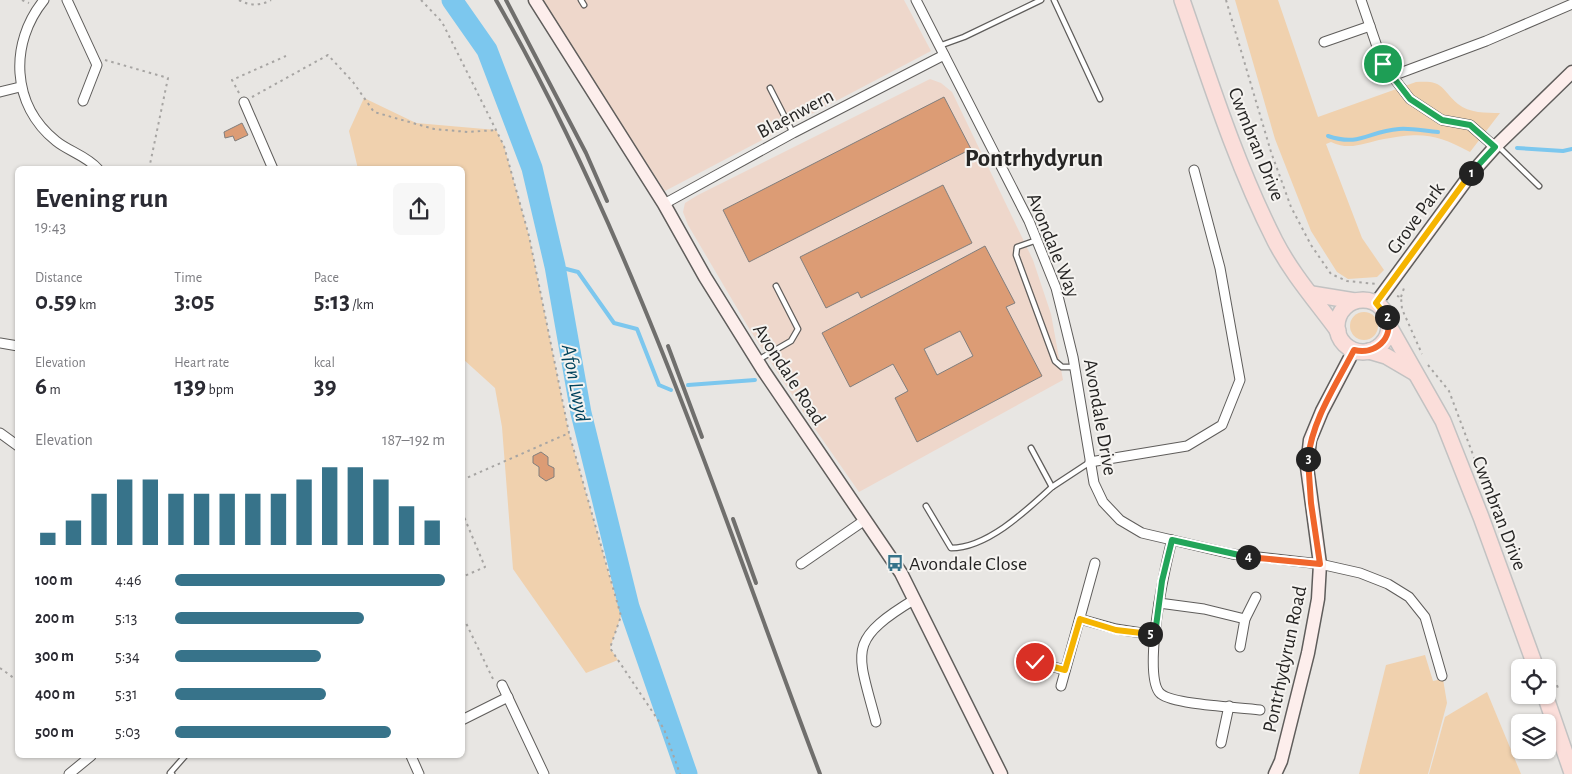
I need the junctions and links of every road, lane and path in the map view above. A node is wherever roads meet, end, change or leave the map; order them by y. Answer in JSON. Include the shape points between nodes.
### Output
{"nodes":[{"id":1,"x":44,"y":0,"type":"edge"},
{"id":2,"x":67,"y":0,"type":"edge"},
{"id":3,"x":239,"y":0,"type":"edge"},
{"id":4,"x":270,"y":0,"type":"edge"},
{"id":5,"x":421,"y":0,"type":"edge"},
{"id":6,"x":535,"y":0,"type":"edge"},
{"id":7,"x":916,"y":0,"type":"edge"},
{"id":8,"x":1040,"y":0,"type":"edge"},
{"id":9,"x":1054,"y":0,"type":"edge"},
{"id":10,"x":1182,"y":0,"type":"edge"},
{"id":11,"x":1361,"y":0,"type":"edge"},
{"id":12,"x":1572,"y":4,"type":"edge"},
{"id":13,"x":1370,"y":26,"type":"junction"},
{"id":14,"x":1324,"y":42,"type":"dead end"},
{"id":15,"x":941,"y":50,"type":"junction"},
{"id":16,"x":93,"y":56,"type":"junction"},
{"id":17,"x":286,"y":56,"type":"dead end"},
{"id":18,"x":1572,"y":72,"type":"edge"},
{"id":19,"x":1392,"y":76,"type":"junction"},
{"id":20,"x":20,"y":88,"type":"junction"},
{"id":21,"x":770,"y":88,"type":"dead end"},
{"id":22,"x":0,"y":92,"type":"edge"},
{"id":23,"x":1100,"y":99,"type":"dead end"},
{"id":24,"x":83,"y":101,"type":"dead end"},
{"id":25,"x":244,"y":102,"type":"junction"},
{"id":26,"x":496,"y":130,"type":"junction"},
{"id":27,"x":793,"y":133,"type":"junction"},
{"id":28,"x":1496,"y":146,"type":"junction"},
{"id":29,"x":93,"y":166,"type":"edge"},
{"id":30,"x":150,"y":166,"type":"edge"},
{"id":31,"x":271,"y":166,"type":"edge"},
{"id":32,"x":1194,"y":170,"type":"dead end"},
{"id":33,"x":1539,"y":186,"type":"dead end"},
{"id":34,"x":664,"y":204,"type":"junction"},
{"id":35,"x":1037,"y":240,"type":"junction"},
{"id":36,"x":776,"y":286,"type":"dead end"},
{"id":37,"x":1312,"y":294,"type":"junction"},
{"id":38,"x":1355,"y":301,"type":"junction"},
{"id":39,"x":1376,"y":303,"type":"junction"},
{"id":40,"x":1063,"y":316,"type":"joint"},
{"id":41,"x":1389,"y":326,"type":"junction"},
{"id":42,"x":1338,"y":331,"type":"junction"},
{"id":43,"x":0,"y":343,"type":"edge"},
{"id":44,"x":15,"y":346,"type":"edge"},
{"id":45,"x":1361,"y":351,"type":"junction"},
{"id":46,"x":757,"y":360,"type":"junction"},
{"id":47,"x":1075,"y":367,"type":"junction"},
{"id":48,"x":1418,"y":376,"type":"junction"},
{"id":49,"x":0,"y":433,"type":"edge"},
{"id":50,"x":570,"y":433,"type":"junction"},
{"id":51,"x":15,"y":444,"type":"edge"},
{"id":52,"x":1031,"y":448,"type":"dead end"},
{"id":53,"x":1090,"y":462,"type":"junction"},
{"id":54,"x":465,"y":479,"type":"edge"},
{"id":55,"x":1052,"y":487,"type":"junction"},
{"id":56,"x":926,"y":506,"type":"dead end"},
{"id":57,"x":465,"y":519,"type":"edge"},
{"id":58,"x":865,"y":520,"type":"junction"},
{"id":59,"x":1172,"y":540,"type":"junction"},
{"id":60,"x":1095,"y":563,"type":"dead end"},
{"id":61,"x":801,"y":564,"type":"dead end"},
{"id":62,"x":1320,"y":564,"type":"junction"},
{"id":63,"x":465,"y":576,"type":"edge"},
{"id":64,"x":1256,"y":597,"type":"dead end"},
{"id":65,"x":915,"y":600,"type":"junction"},
{"id":66,"x":1159,"y":602,"type":"junction"},
{"id":67,"x":1080,"y":619,"type":"junction"},
{"id":68,"x":1245,"y":619,"type":"junction"},
{"id":69,"x":465,"y":621,"type":"edge"},
{"id":70,"x":1155,"y":634,"type":"junction"},
{"id":71,"x":1240,"y":647,"type":"dead end"},
{"id":72,"x":1533,"y":659,"type":"edge"},
{"id":73,"x":1035,"y":662,"type":"dead end"},
{"id":74,"x":0,"y":668,"type":"edge"},
{"id":75,"x":1065,"y":670,"type":"junction"},
{"id":76,"x":1442,"y":676,"type":"dead end"},
{"id":77,"x":15,"y":679,"type":"edge"},
{"id":78,"x":502,"y":685,"type":"joint"},
{"id":79,"x":1061,"y":686,"type":"dead end"},
{"id":80,"x":508,"y":697,"type":"junction"},
{"id":81,"x":1548,"y":704,"type":"edge"},
{"id":82,"x":1229,"y":706,"type":"junction"},
{"id":83,"x":1260,"y":710,"type":"dead end"},
{"id":84,"x":465,"y":718,"type":"edge"},
{"id":85,"x":876,"y":722,"type":"dead end"},
{"id":86,"x":1221,"y":743,"type":"dead end"},
{"id":87,"x":89,"y":758,"type":"edge"},
{"id":88,"x":183,"y":758,"type":"edge"},
{"id":89,"x":412,"y":758,"type":"edge"},
{"id":90,"x":1572,"y":773,"type":"edge"},
{"id":91,"x":69,"y":774,"type":"edge"},
{"id":92,"x":172,"y":774,"type":"edge"},
{"id":93,"x":419,"y":774,"type":"edge"},
{"id":94,"x":544,"y":774,"type":"edge"},
{"id":95,"x":680,"y":774,"type":"edge"},
{"id":96,"x":1002,"y":774,"type":"edge"},
{"id":97,"x":1275,"y":774,"type":"edge"}],
"edges":[{"from":1,"to":20,"type":"street","via":[[30,21],[22,44]]},
{"from":2,"to":16,"type":"street"},
{"from":3,"to":4,"type":"path","via":[[247,5]]},
{"from":5,"to":26,"type":"path","via":[[442,22]]},
{"from":6,"to":34,"type":"street","name":"Avondale Road"},
{"from":7,"to":15,"type":"street","name":"Avondale Way"},
{"from":8,"to":15,"type":"lane"},
{"from":9,"to":23,"type":"lane"},
{"from":10,"to":37,"type":"main road","name":"Cwmbran Drive","via":[[1234,148],[1275,241],[1296,276]]},
{"from":11,"to":13,"type":"street"},
{"from":12,"to":19,"type":"street"},
{"from":13,"to":14,"type":"street"},
{"from":13,"to":19,"type":"street","via":[[1383,64]]},
{"from":15,"to":27,"type":"street","name":"Blaenwern"},
{"from":15,"to":35,"type":"street","name":"Avondale Way"},
{"from":16,"to":24,"type":"street","via":[[98,65]]},
{"from":16,"to":30,"type":"path","via":[[168,78]]},
{"from":17,"to":25,"type":"path","via":[[232,80]]},
{"from":18,"to":28,"type":"street","name":"Grove Park"},
{"from":19,"to":28,"type":"street","via":[[1410,99],[1442,120],[1470,125]]},
{"from":20,"to":22,"type":"street"},
{"from":20,"to":29,"type":"street","via":[[43,128],[56,142]]},
{"from":21,"to":27,"type":"lane"},
{"from":25,"to":26,"type":"path","via":[[328,55],[374,112],[434,129]]},
{"from":25,"to":31,"type":"street"},
{"from":26,"to":50,"type":"path","via":[[504,146],[529,236]]},
{"from":27,"to":34,"type":"street","name":"Blaenwern"},
{"from":28,"to":33,"type":"lane"},
{"from":28,"to":39,"type":"street","name":"Grove Park","via":[[1470,175]]},
{"from":32,"to":53,"type":"street","via":[[1220,268],[1240,380],[1222,425],[1187,446]]},
{"from":34,"to":46,"type":"street","name":"Avondale Road"},
{"from":35,"to":40,"type":"street","name":"Avondale Way"},
{"from":35,"to":47,"type":"lane","via":[[1017,246],[1016,255],[1055,361],[1062,367]]},
{"from":36,"to":46,"type":"lane","via":[[798,329],[791,341]]},
{"from":37,"to":38,"type":"main road"},
{"from":37,"to":42,"type":"main road","name":"Cwmbran Drive"},
{"from":38,"to":39,"type":"main road"},
{"from":38,"to":42,"type":"main road","via":[[1341,313]]},
{"from":39,"to":41,"type":"main road","via":[[1386,313]]},
{"from":40,"to":47,"type":"street","name":"Avondale Drive"},
{"from":41,"to":45,"type":"main road","via":[[1386,339],[1376,349]]},
{"from":41,"to":48,"type":"main road","name":"Cwmbran Drive"},
{"from":42,"to":45,"type":"main road","via":[[1341,339]]},
{"from":43,"to":44,"type":"street"},
{"from":45,"to":48,"type":"main road","via":[[1389,357]]},
{"from":45,"to":62,"type":"street","name":"Pontrhydyrun Road","via":[[1322,411],[1310,440],[1307,467]]},
{"from":46,"to":58,"type":"street","name":"Avondale Road"},
{"from":47,"to":53,"type":"street","name":"Avondale Drive"},
{"from":48,"to":72,"type":"main road","name":"Cwmbran Drive","via":[[1443,421]]},
{"from":49,"to":51,"type":"street"},
{"from":50,"to":54,"type":"path"},
{"from":50,"to":95,"type":"path","via":[[621,616],[610,648],[664,729]]},
{"from":52,"to":55,"type":"lane"},
{"from":53,"to":55,"type":"lane"},
{"from":53,"to":59,"type":"street","name":"Avondale Drive","via":[[1094,483],[1103,502],[1120,520],[1142,533]]},
{"from":55,"to":56,"type":"lane","via":[[1016,520],[965,548],[950,548]]},
{"from":57,"to":63,"type":"path","via":[[485,567]]},
{"from":58,"to":61,"type":"street"},
{"from":58,"to":65,"type":"street","name":"Avondale Road","via":[[898,568]]},
{"from":59,"to":62,"type":"street","name":"Avondale Drive","via":[[1232,554]]},
{"from":59,"to":66,"type":"street"},
{"from":60,"to":67,"type":"street"},
{"from":62,"to":76,"type":"street","name":"Avondale Drive","via":[[1388,584],[1409,597],[1425,617]]},
{"from":62,"to":97,"type":"street","name":"Pontrhydyrun Road","via":[[1318,599],[1308,653]]},
{"from":64,"to":68,"type":"street"},
{"from":65,"to":85,"type":"street","via":[[876,625],[862,648],[862,667]]},
{"from":65,"to":96,"type":"street","name":"Avondale Road"},
{"from":66,"to":68,"type":"street"},
{"from":66,"to":70,"type":"street"},
{"from":67,"to":70,"type":"street","via":[[1116,630]]},
{"from":67,"to":75,"type":"street"},
{"from":68,"to":71,"type":"street"},
{"from":69,"to":78,"type":"path","via":[[493,680]]},
{"from":70,"to":82,"type":"street","via":[[1153,674],[1156,689],[1161,694],[1183,701]]},
{"from":73,"to":75,"type":"street"},
{"from":74,"to":77,"type":"path"},
{"from":75,"to":79,"type":"street"},
{"from":78,"to":80,"type":"street"},
{"from":80,"to":84,"type":"street"},
{"from":80,"to":94,"type":"street"},
{"from":81,"to":90,"type":"main road"},
{"from":82,"to":83,"type":"street"},
{"from":82,"to":86,"type":"street"},
{"from":87,"to":91,"type":"street"},
{"from":88,"to":92,"type":"lane"},
{"from":89,"to":93,"type":"street"}]}
